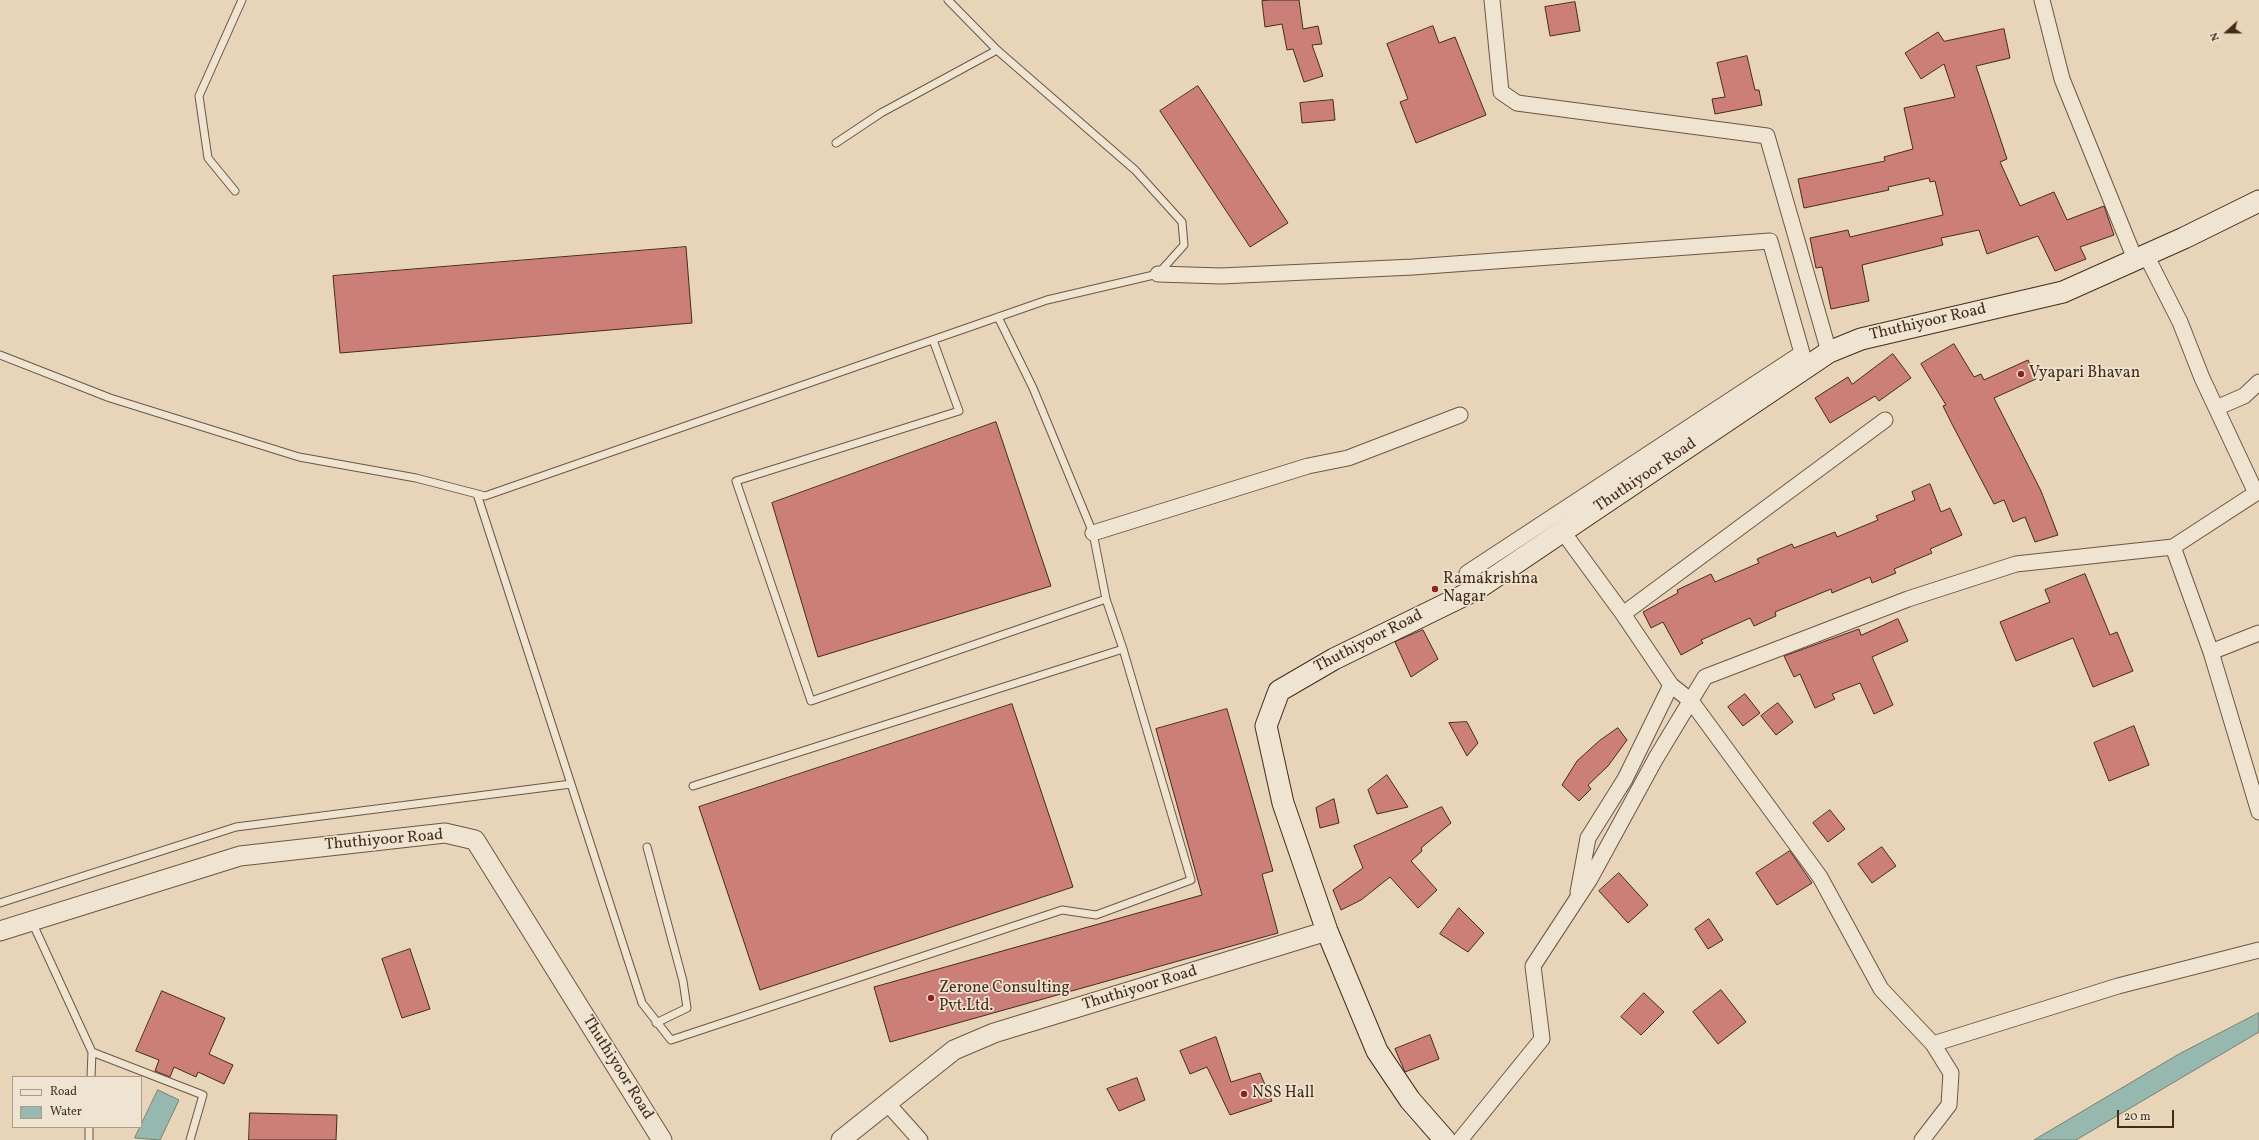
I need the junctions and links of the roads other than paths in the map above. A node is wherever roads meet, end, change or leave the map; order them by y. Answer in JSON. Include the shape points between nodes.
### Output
{"nodes":[{"id":1,"x":242,"y":0,"type":"edge"},
{"id":2,"x":948,"y":0,"type":"edge"},
{"id":3,"x":1492,"y":0,"type":"edge"},
{"id":4,"x":2042,"y":0,"type":"edge"},
{"id":5,"x":997,"y":50,"type":"junction"},
{"id":6,"x":836,"y":143,"type":"dead end"},
{"id":7,"x":235,"y":191,"type":"dead end"},
{"id":8,"x":2259,"y":202,"type":"edge"},
{"id":9,"x":2140,"y":257,"type":"junction"},
{"id":10,"x":1158,"y":274,"type":"junction"},
{"id":11,"x":998,"y":317,"type":"junction"},
{"id":12,"x":933,"y":340,"type":"junction"},
{"id":13,"x":1829,"y":352,"type":"junction"},
{"id":14,"x":0,"y":355,"type":"edge"},
{"id":15,"x":2259,"y":382,"type":"edge"},
{"id":16,"x":2216,"y":408,"type":"junction"},
{"id":17,"x":1460,"y":415,"type":"dead end"},
{"id":18,"x":1885,"y":420,"type":"dead end"},
{"id":19,"x":2258,"y":492,"type":"edge"},
{"id":20,"x":477,"y":494,"type":"junction"},
{"id":21,"x":1563,"y":532,"type":"junction"},
{"id":22,"x":1093,"y":533,"type":"junction"},
{"id":23,"x":2173,"y":547,"type":"junction"},
{"id":24,"x":1477,"y":589,"type":"junction"},
{"id":25,"x":1106,"y":599,"type":"junction"},
{"id":26,"x":1623,"y":614,"type":"junction"},
{"id":27,"x":2259,"y":633,"type":"edge"},
{"id":28,"x":1123,"y":649,"type":"junction"},
{"id":29,"x":2211,"y":652,"type":"junction"},
{"id":30,"x":1671,"y":685,"type":"junction"},
{"id":31,"x":1691,"y":701,"type":"junction"},
{"id":32,"x":571,"y":784,"type":"junction"},
{"id":33,"x":693,"y":786,"type":"dead end"},
{"id":34,"x":2259,"y":812,"type":"edge"},
{"id":35,"x":647,"y":847,"type":"dead end"},
{"id":36,"x":1577,"y":901,"type":"junction"},
{"id":37,"x":0,"y":903,"type":"edge"},
{"id":38,"x":32,"y":921,"type":"junction"},
{"id":39,"x":1327,"y":931,"type":"junction"},
{"id":40,"x":0,"y":932,"type":"edge"},
{"id":41,"x":2259,"y":950,"type":"edge"},
{"id":42,"x":656,"y":1023,"type":"junction"},
{"id":43,"x":1933,"y":1044,"type":"junction"},
{"id":44,"x":92,"y":1052,"type":"junction"},
{"id":45,"x":91,"y":1076,"type":"edge"},
{"id":46,"x":887,"y":1103,"type":"junction"},
{"id":47,"x":89,"y":1128,"type":"edge"},
{"id":48,"x":89,"y":1140,"type":"edge"},
{"id":49,"x":190,"y":1140,"type":"edge"},
{"id":50,"x":662,"y":1140,"type":"edge"},
{"id":51,"x":841,"y":1140,"type":"edge"},
{"id":52,"x":920,"y":1140,"type":"edge"},
{"id":53,"x":1445,"y":1140,"type":"edge"},
{"id":54,"x":1460,"y":1140,"type":"edge"},
{"id":55,"x":1922,"y":1140,"type":"edge"}],
"edges":[{"from":1,"to":7,"type":"lane","via":[[199,96],[208,158]]},
{"from":2,"to":5,"type":"lane"},
{"from":3,"to":13,"type":"street","via":[[1501,92],[1517,103],[1767,136]]},
{"from":4,"to":9,"type":"street","via":[[2062,79]]},
{"from":5,"to":6,"type":"lane","via":[[881,113]]},
{"from":5,"to":10,"type":"lane","via":[[1135,170],[1182,222],[1184,245]]},
{"from":8,"to":9,"type":"main road","name":"Thuthiyoor Road"},
{"from":9,"to":13,"type":"main road","name":"Thuthiyoor Road","via":[[2063,292],[1861,339]]},
{"from":9,"to":16,"type":"street","via":[[2180,322]]},
{"from":10,"to":11,"type":"lane","via":[[1047,300]]},
{"from":10,"to":24,"type":"street","via":[[1221,276],[1414,267],[1770,241],[1802,353],[1467,573]]},
{"from":11,"to":12,"type":"lane"},
{"from":11,"to":22,"type":"lane","via":[[1033,388]]},
{"from":12,"to":20,"type":"lane","via":[[485,496]]},
{"from":12,"to":25,"type":"lane","via":[[959,411],[736,481],[811,701]]},
{"from":13,"to":21,"type":"main road","name":"Thuthiyoor Road"},
{"from":14,"to":20,"type":"lane","via":[[110,398],[299,457],[416,478]]},
{"from":15,"to":16,"type":"street","via":[[2244,396]]},
{"from":16,"to":19,"type":"street"},
{"from":17,"to":22,"type":"street","via":[[1348,458],[1308,466]]},
{"from":18,"to":26,"type":"street"},
{"from":19,"to":23,"type":"street"},
{"from":20,"to":32,"type":"lane"},
{"from":21,"to":24,"type":"main road","name":"Thuthiyoor Road"},
{"from":21,"to":26,"type":"street"},
{"from":22,"to":25,"type":"lane"},
{"from":23,"to":29,"type":"street"},
{"from":23,"to":31,"type":"street","via":[[2016,564],[1908,599],[1705,677]]},
{"from":24,"to":39,"type":"main road","name":"Thuthiyoor Road","via":[[1334,659],[1278,691],[1266,726],[1283,803]]},
{"from":25,"to":28,"type":"lane"},
{"from":26,"to":30,"type":"street"},
{"from":27,"to":29,"type":"street"},
{"from":28,"to":33,"type":"lane"},
{"from":28,"to":42,"type":"lane","via":[[1191,880],[1096,915],[1062,910],[671,1040]]},
{"from":29,"to":34,"type":"street"},
{"from":30,"to":31,"type":"street"},
{"from":30,"to":36,"type":"street","via":[[1625,779],[1588,838]]},
{"from":31,"to":36,"type":"street","via":[[1656,758]]},
{"from":31,"to":43,"type":"street","via":[[1820,877],[1881,989]]},
{"from":32,"to":37,"type":"lane","via":[[236,827]]},
{"from":32,"to":42,"type":"lane","via":[[642,1003]]},
{"from":35,"to":42,"type":"lane","via":[[683,981],[687,1008]]},
{"from":36,"to":54,"type":"street","via":[[1533,966],[1542,1039]]},
{"from":38,"to":40,"type":"street","name":"Thuthiyoor Road"},
{"from":38,"to":44,"type":"lane"},
{"from":38,"to":50,"type":"street","name":"Thuthiyoor Road","via":[[240,856],[445,833],[475,840]]},
{"from":39,"to":46,"type":"street","name":"Thuthiyoor Road","via":[[994,1033],[954,1050]]},
{"from":39,"to":53,"type":"main road","name":"Thuthiyoor Road","via":[[1376,1051],[1410,1100]]},
{"from":41,"to":43,"type":"street","via":[[2118,986]]},
{"from":43,"to":55,"type":"street","via":[[1951,1073],[1949,1105]]},
{"from":44,"to":45,"type":"lane"},
{"from":44,"to":49,"type":"lane","via":[[203,1095]]},
{"from":46,"to":51,"type":"street","name":"Thuthiyoor Road"},
{"from":46,"to":52,"type":"street"},
{"from":47,"to":48,"type":"lane"}]}
